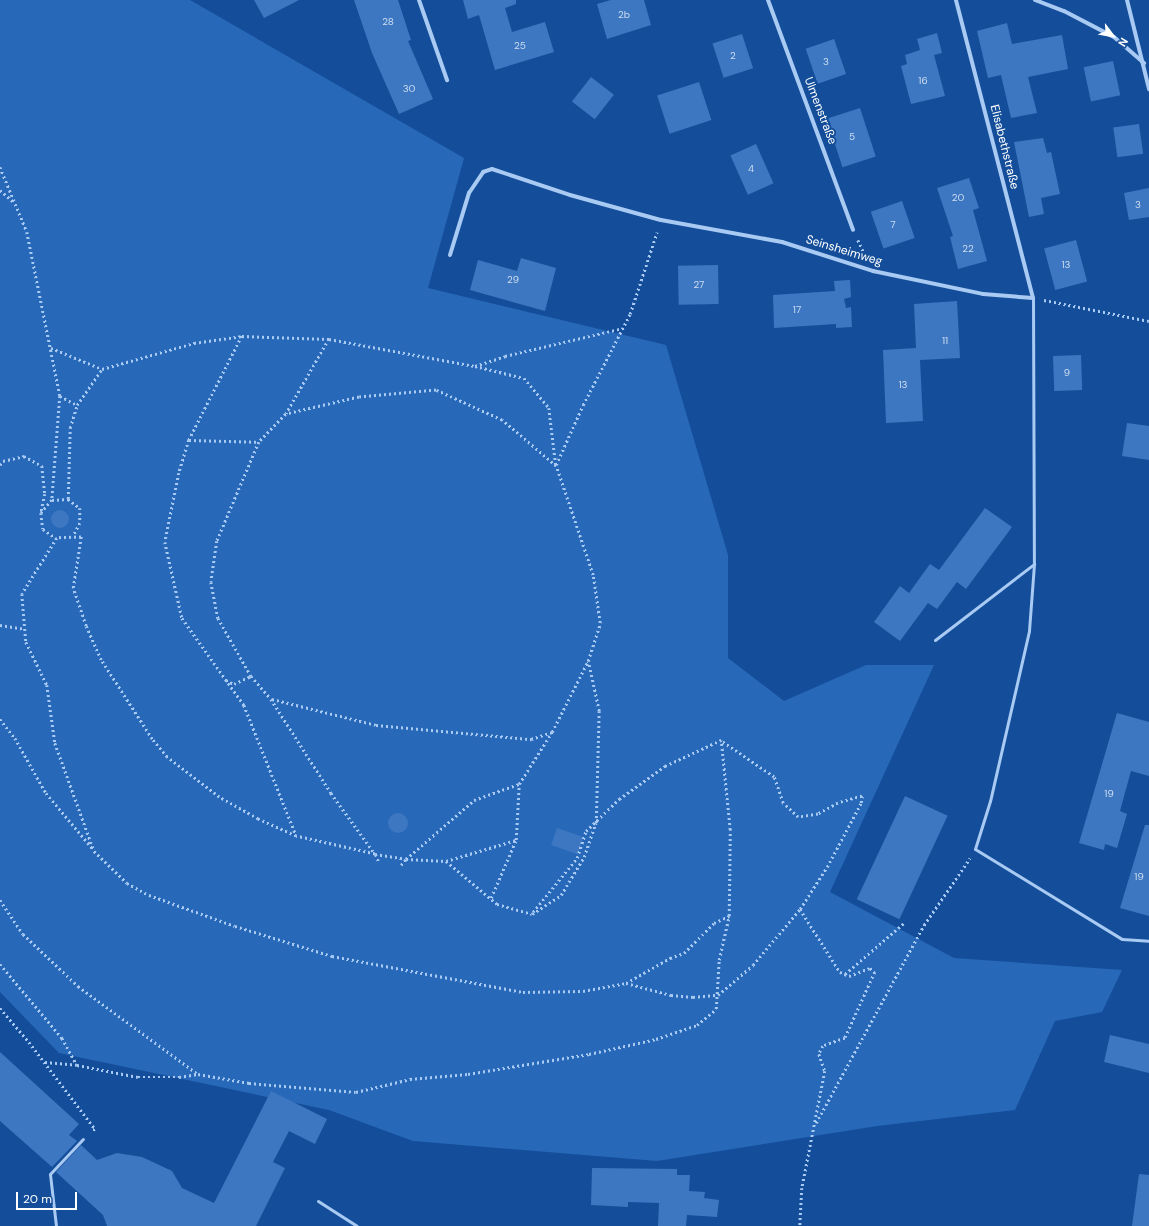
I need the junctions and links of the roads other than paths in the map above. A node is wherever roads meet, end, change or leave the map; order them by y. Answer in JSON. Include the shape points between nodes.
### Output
{"nodes":[{"id":1,"x":419,"y":0,"type":"edge"},
{"id":2,"x":768,"y":0,"type":"edge"},
{"id":3,"x":956,"y":0,"type":"edge"},
{"id":4,"x":1035,"y":0,"type":"edge"},
{"id":5,"x":1127,"y":0,"type":"edge"},
{"id":6,"x":1144,"y":63,"type":"junction"},
{"id":7,"x":447,"y":80,"type":"dead end"},
{"id":8,"x":1149,"y":89,"type":"edge"},
{"id":9,"x":853,"y":230,"type":"road end"},
{"id":10,"x":450,"y":255,"type":"dead end"},
{"id":11,"x":1033,"y":298,"type":"junction"},
{"id":12,"x":1034,"y":564,"type":"junction"},
{"id":13,"x":935,"y":640,"type":"dead end"},
{"id":14,"x":1149,"y":941,"type":"edge"},
{"id":15,"x":82,"y":1139,"type":"road end"},
{"id":16,"x":318,"y":1201,"type":"dead end"},
{"id":17,"x":56,"y":1226,"type":"edge"},
{"id":18,"x":357,"y":1226,"type":"edge"}],
"edges":[{"from":1,"to":7,"type":"street"},
{"from":2,"to":9,"type":"street","name":"Ulmenstraße"},
{"from":3,"to":11,"type":"street","name":"Elisabethstraße"},
{"from":4,"to":6,"type":"street","via":[[1064,11],[1114,36]]},
{"from":5,"to":6,"type":"street"},
{"from":6,"to":8,"type":"street"},
{"from":10,"to":11,"type":"street","name":"Seinsheimweg","via":[[469,193],[483,172],[492,169],[570,196],[661,220],[782,242],[873,271],[983,294]]},
{"from":11,"to":12,"type":"lane"},
{"from":12,"to":13,"type":"lane"},
{"from":12,"to":14,"type":"lane","via":[[1029,631],[990,801],[975,849],[1122,939]]},
{"from":15,"to":17,"type":"lane","via":[[50,1174]]},
{"from":16,"to":18,"type":"lane"}]}
